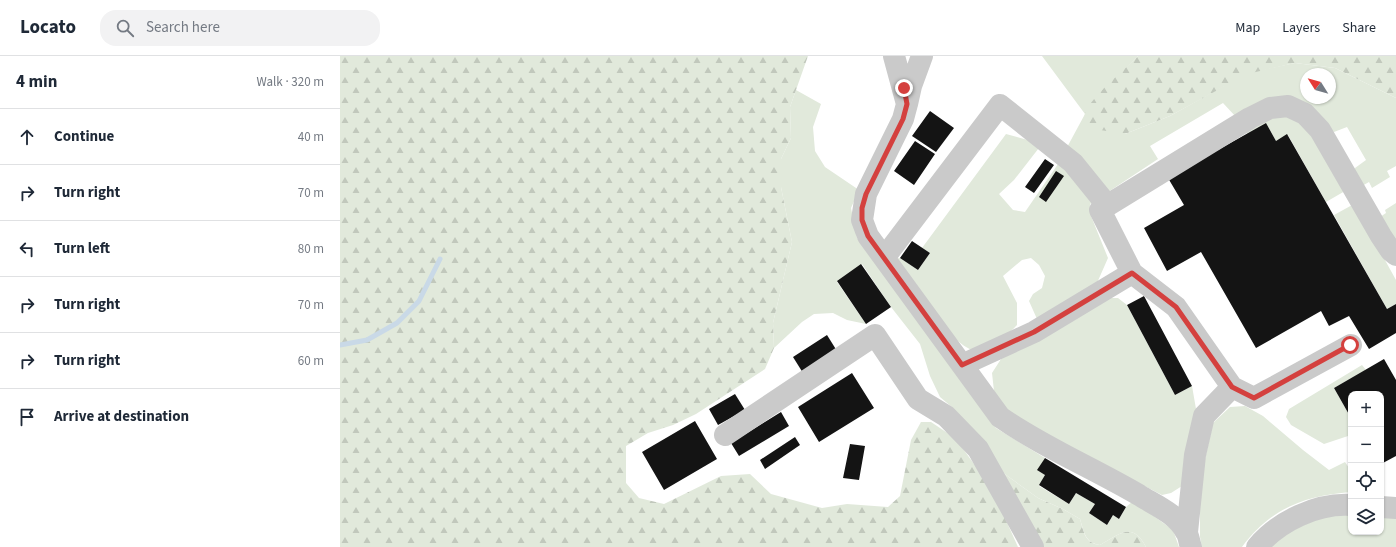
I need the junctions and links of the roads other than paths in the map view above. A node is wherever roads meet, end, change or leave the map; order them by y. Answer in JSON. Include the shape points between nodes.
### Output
{"nodes":[{"id":1,"x":894,"y":56,"type":"edge"},
{"id":2,"x":922,"y":56,"type":"edge"},
{"id":3,"x":907,"y":104,"type":"junction"},
{"id":4,"x":1107,"y":205,"type":"junction"},
{"id":5,"x":1396,"y":255,"type":"edge"},
{"id":6,"x":884,"y":258,"type":"junction"},
{"id":7,"x":1132,"y":273,"type":"junction"},
{"id":8,"x":1350,"y":345,"type":"dead end"},
{"id":9,"x":962,"y":365,"type":"junction"},
{"id":10,"x":1232,"y":387,"type":"junction"},
{"id":11,"x":725,"y":435,"type":"dead end"},
{"id":12,"x":1348,"y":505,"type":"edge"},
{"id":13,"x":1384,"y":507,"type":"edge"},
{"id":14,"x":1396,"y":508,"type":"edge"},
{"id":15,"x":1189,"y":540,"type":"edge"},
{"id":16,"x":1033,"y":547,"type":"edge"},
{"id":17,"x":1257,"y":547,"type":"edge"}],
"edges":[{"from":1,"to":3,"type":"street"},
{"from":2,"to":3,"type":"street"},
{"from":3,"to":6,"type":"street","via":[[903,119],[866,194],[862,208],[865,230]]},
{"from":4,"to":5,"type":"street","via":[[1250,118],[1270,108],[1288,106],[1305,114],[1320,130],[1381,236]]},
{"from":4,"to":6,"type":"street","via":[[1073,163],[1000,105]]},
{"from":4,"to":7,"type":"street","via":[[1100,210]]},
{"from":6,"to":9,"type":"street"},
{"from":7,"to":9,"type":"street","via":[[1034,332]]},
{"from":7,"to":10,"type":"street","via":[[1176,307]]},
{"from":8,"to":10,"type":"street","via":[[1254,398]]},
{"from":9,"to":15,"type":"street","via":[[1000,417],[1020,431],[1163,509],[1173,517]]},
{"from":10,"to":15,"type":"street","via":[[1204,416],[1195,455]]},
{"from":11,"to":16,"type":"street","via":[[875,335],[918,399],[946,416],[978,449]]},
{"from":12,"to":17,"type":"street","via":[[1320,508],[1297,517],[1280,526]]},
{"from":13,"to":14,"type":"street"}]}
